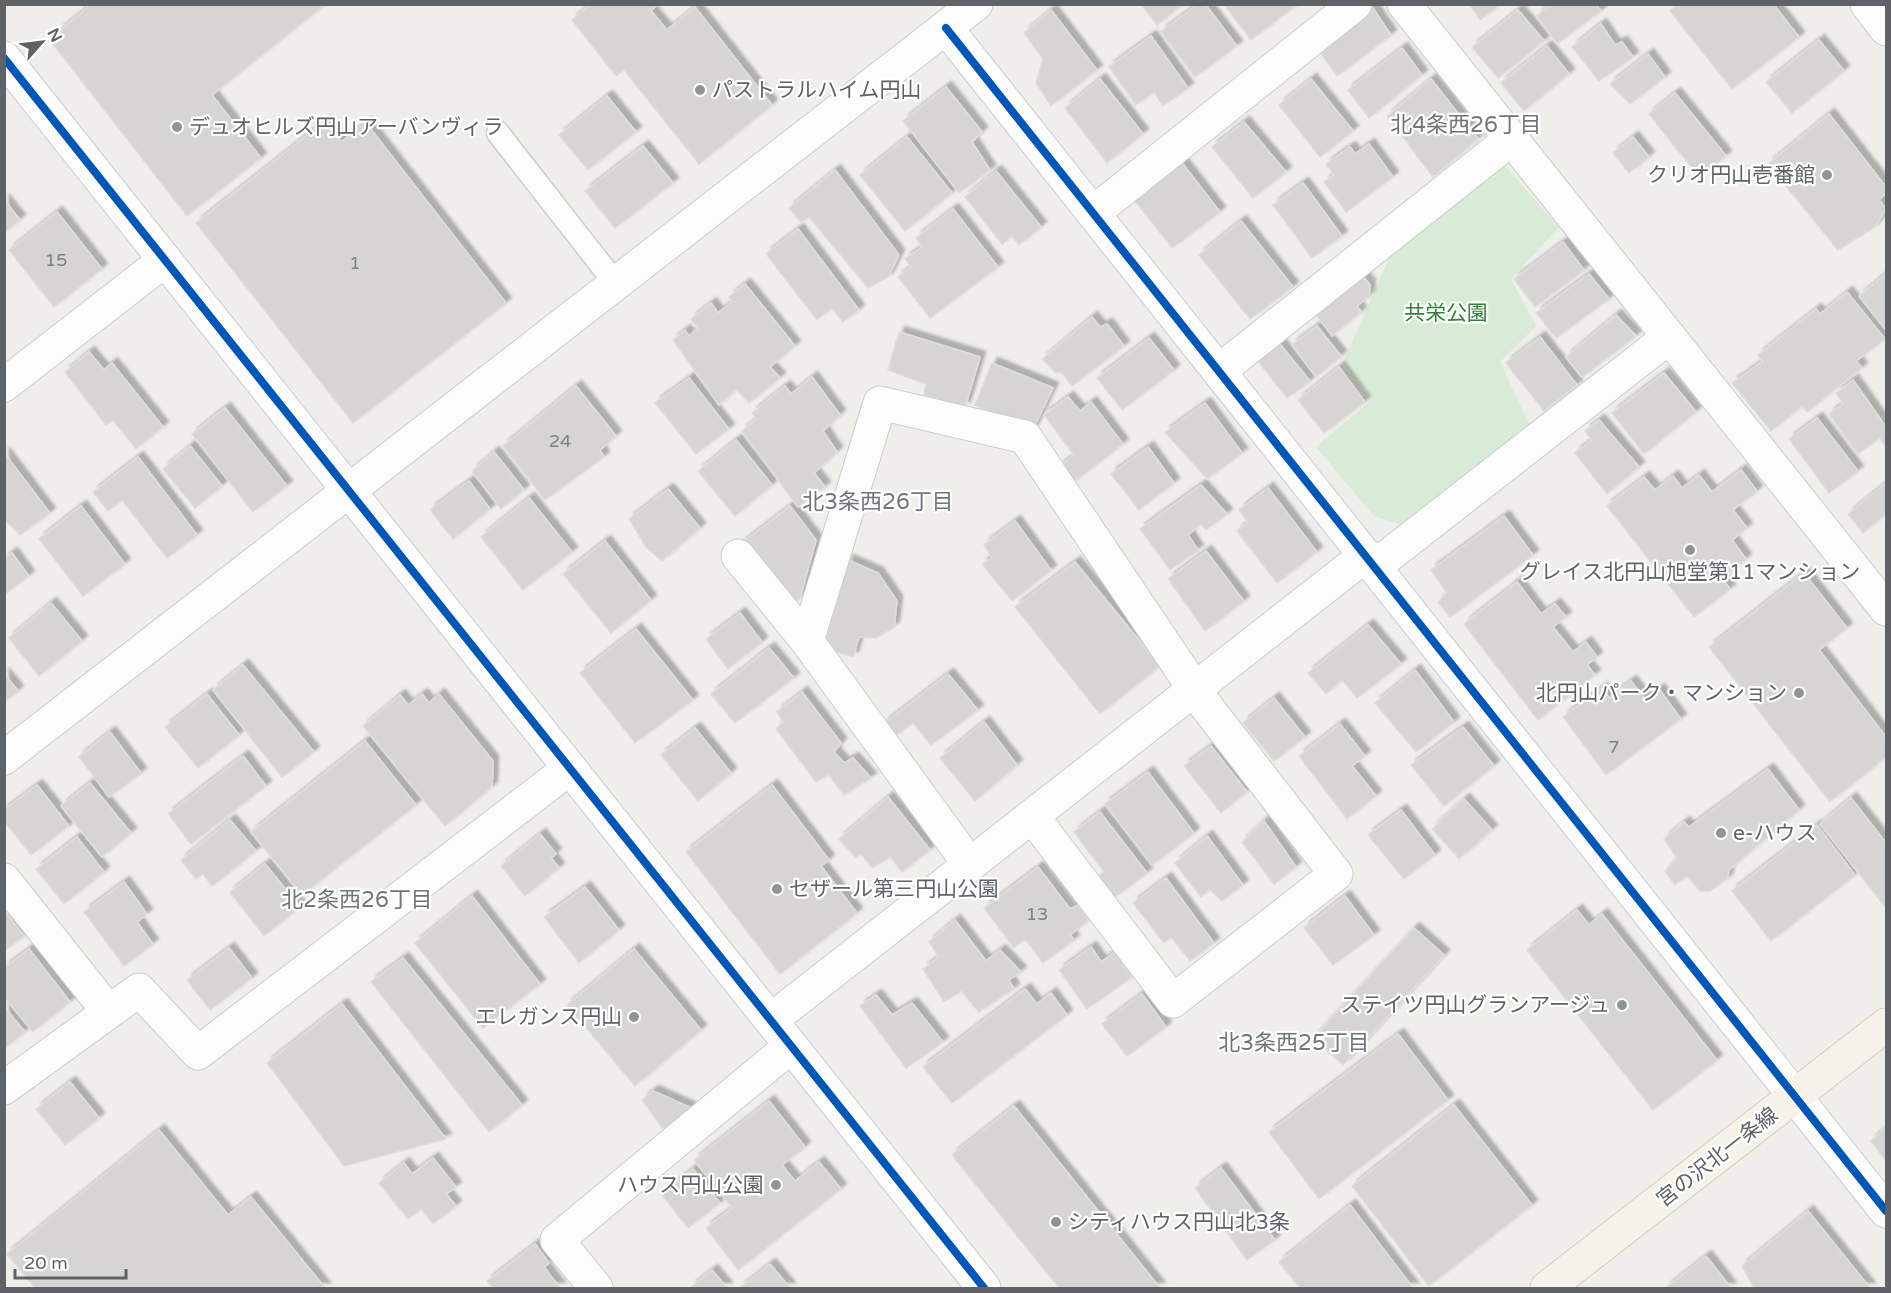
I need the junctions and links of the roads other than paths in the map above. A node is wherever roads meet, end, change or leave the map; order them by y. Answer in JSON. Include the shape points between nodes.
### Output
{"nodes":[{"id":1,"x":976,"y":4,"type":"edge"},
{"id":2,"x":1355,"y":4,"type":"edge"},
{"id":3,"x":1404,"y":4,"type":"edge"},
{"id":4,"x":946,"y":28,"type":"junction"},
{"id":5,"x":4,"y":58,"type":"edge"},
{"id":6,"x":498,"y":133,"type":"dead end"},
{"id":7,"x":1511,"y":139,"type":"junction"},
{"id":8,"x":1093,"y":213,"type":"junction"},
{"id":9,"x":165,"y":260,"type":"junction"},
{"id":10,"x":616,"y":284,"type":"junction"},
{"id":11,"x":1670,"y":337,"type":"junction"},
{"id":12,"x":1219,"y":371,"type":"junction"},
{"id":13,"x":4,"y":385,"type":"edge"},
{"id":14,"x":348,"y":491,"type":"junction"},
{"id":15,"x":738,"y":555,"type":"dead end"},
{"id":16,"x":1370,"y":561,"type":"junction"},
{"id":17,"x":1887,"y":609,"type":"edge"},
{"id":18,"x":807,"y":641,"type":"junction"},
{"id":19,"x":1196,"y":689,"type":"junction"},
{"id":20,"x":4,"y":758,"type":"edge"},
{"id":21,"x":570,"y":768,"type":"junction"},
{"id":22,"x":1032,"y":816,"type":"junction"},
{"id":23,"x":970,"y":865,"type":"junction"},
{"id":24,"x":4,"y":880,"type":"edge"},
{"id":25,"x":108,"y":1011,"type":"junction"},
{"id":26,"x":771,"y":1020,"type":"junction"},
{"id":27,"x":1887,"y":1025,"type":"edge"},
{"id":28,"x":791,"y":1046,"type":"junction"},
{"id":29,"x":4,"y":1088,"type":"edge"},
{"id":30,"x":1795,"y":1096,"type":"junction"},
{"id":31,"x":1887,"y":1211,"type":"edge"},
{"id":32,"x":1557,"y":1286,"type":"edge"},
{"id":33,"x":596,"y":1288,"type":"edge"},
{"id":34,"x":984,"y":1288,"type":"edge"}],
"edges":[{"from":1,"to":4,"type":"street"},
{"from":2,"to":8,"type":"street"},
{"from":3,"to":7,"type":"street"},
{"from":4,"to":8,"type":"street"},
{"from":4,"to":10,"type":"street"},
{"from":5,"to":9,"type":"street"},
{"from":6,"to":10,"type":"lane"},
{"from":7,"to":11,"type":"street"},
{"from":7,"to":12,"type":"street"},
{"from":8,"to":12,"type":"street"},
{"from":9,"to":13,"type":"street"},
{"from":9,"to":14,"type":"street"},
{"from":10,"to":14,"type":"street"},
{"from":11,"to":16,"type":"street"},
{"from":11,"to":17,"type":"street"},
{"from":12,"to":16,"type":"street"},
{"from":14,"to":20,"type":"street"},
{"from":14,"to":21,"type":"street"},
{"from":15,"to":18,"type":"street"},
{"from":16,"to":19,"type":"street"},
{"from":16,"to":30,"type":"street"},
{"from":18,"to":19,"type":"street","via":[[880,404],[1025,437]]},
{"from":18,"to":23,"type":"street"},
{"from":19,"to":22,"type":"street"},
{"from":19,"to":22,"type":"street","via":[[1336,874],[1173,1000]]},
{"from":21,"to":25,"type":"street","via":[[198,1053],[139,990]]},
{"from":21,"to":26,"type":"street"},
{"from":22,"to":23,"type":"street"},
{"from":23,"to":26,"type":"street"},
{"from":24,"to":25,"type":"street"},
{"from":25,"to":29,"type":"street"},
{"from":26,"to":28,"type":"street"},
{"from":27,"to":30,"type":"main road","name":"宮の沢北一条線"},
{"from":28,"to":33,"type":"street","via":[[557,1240]]},
{"from":28,"to":34,"type":"street"},
{"from":30,"to":31,"type":"street"},
{"from":30,"to":32,"type":"main road","name":"宮の沢北一条線"}]}
